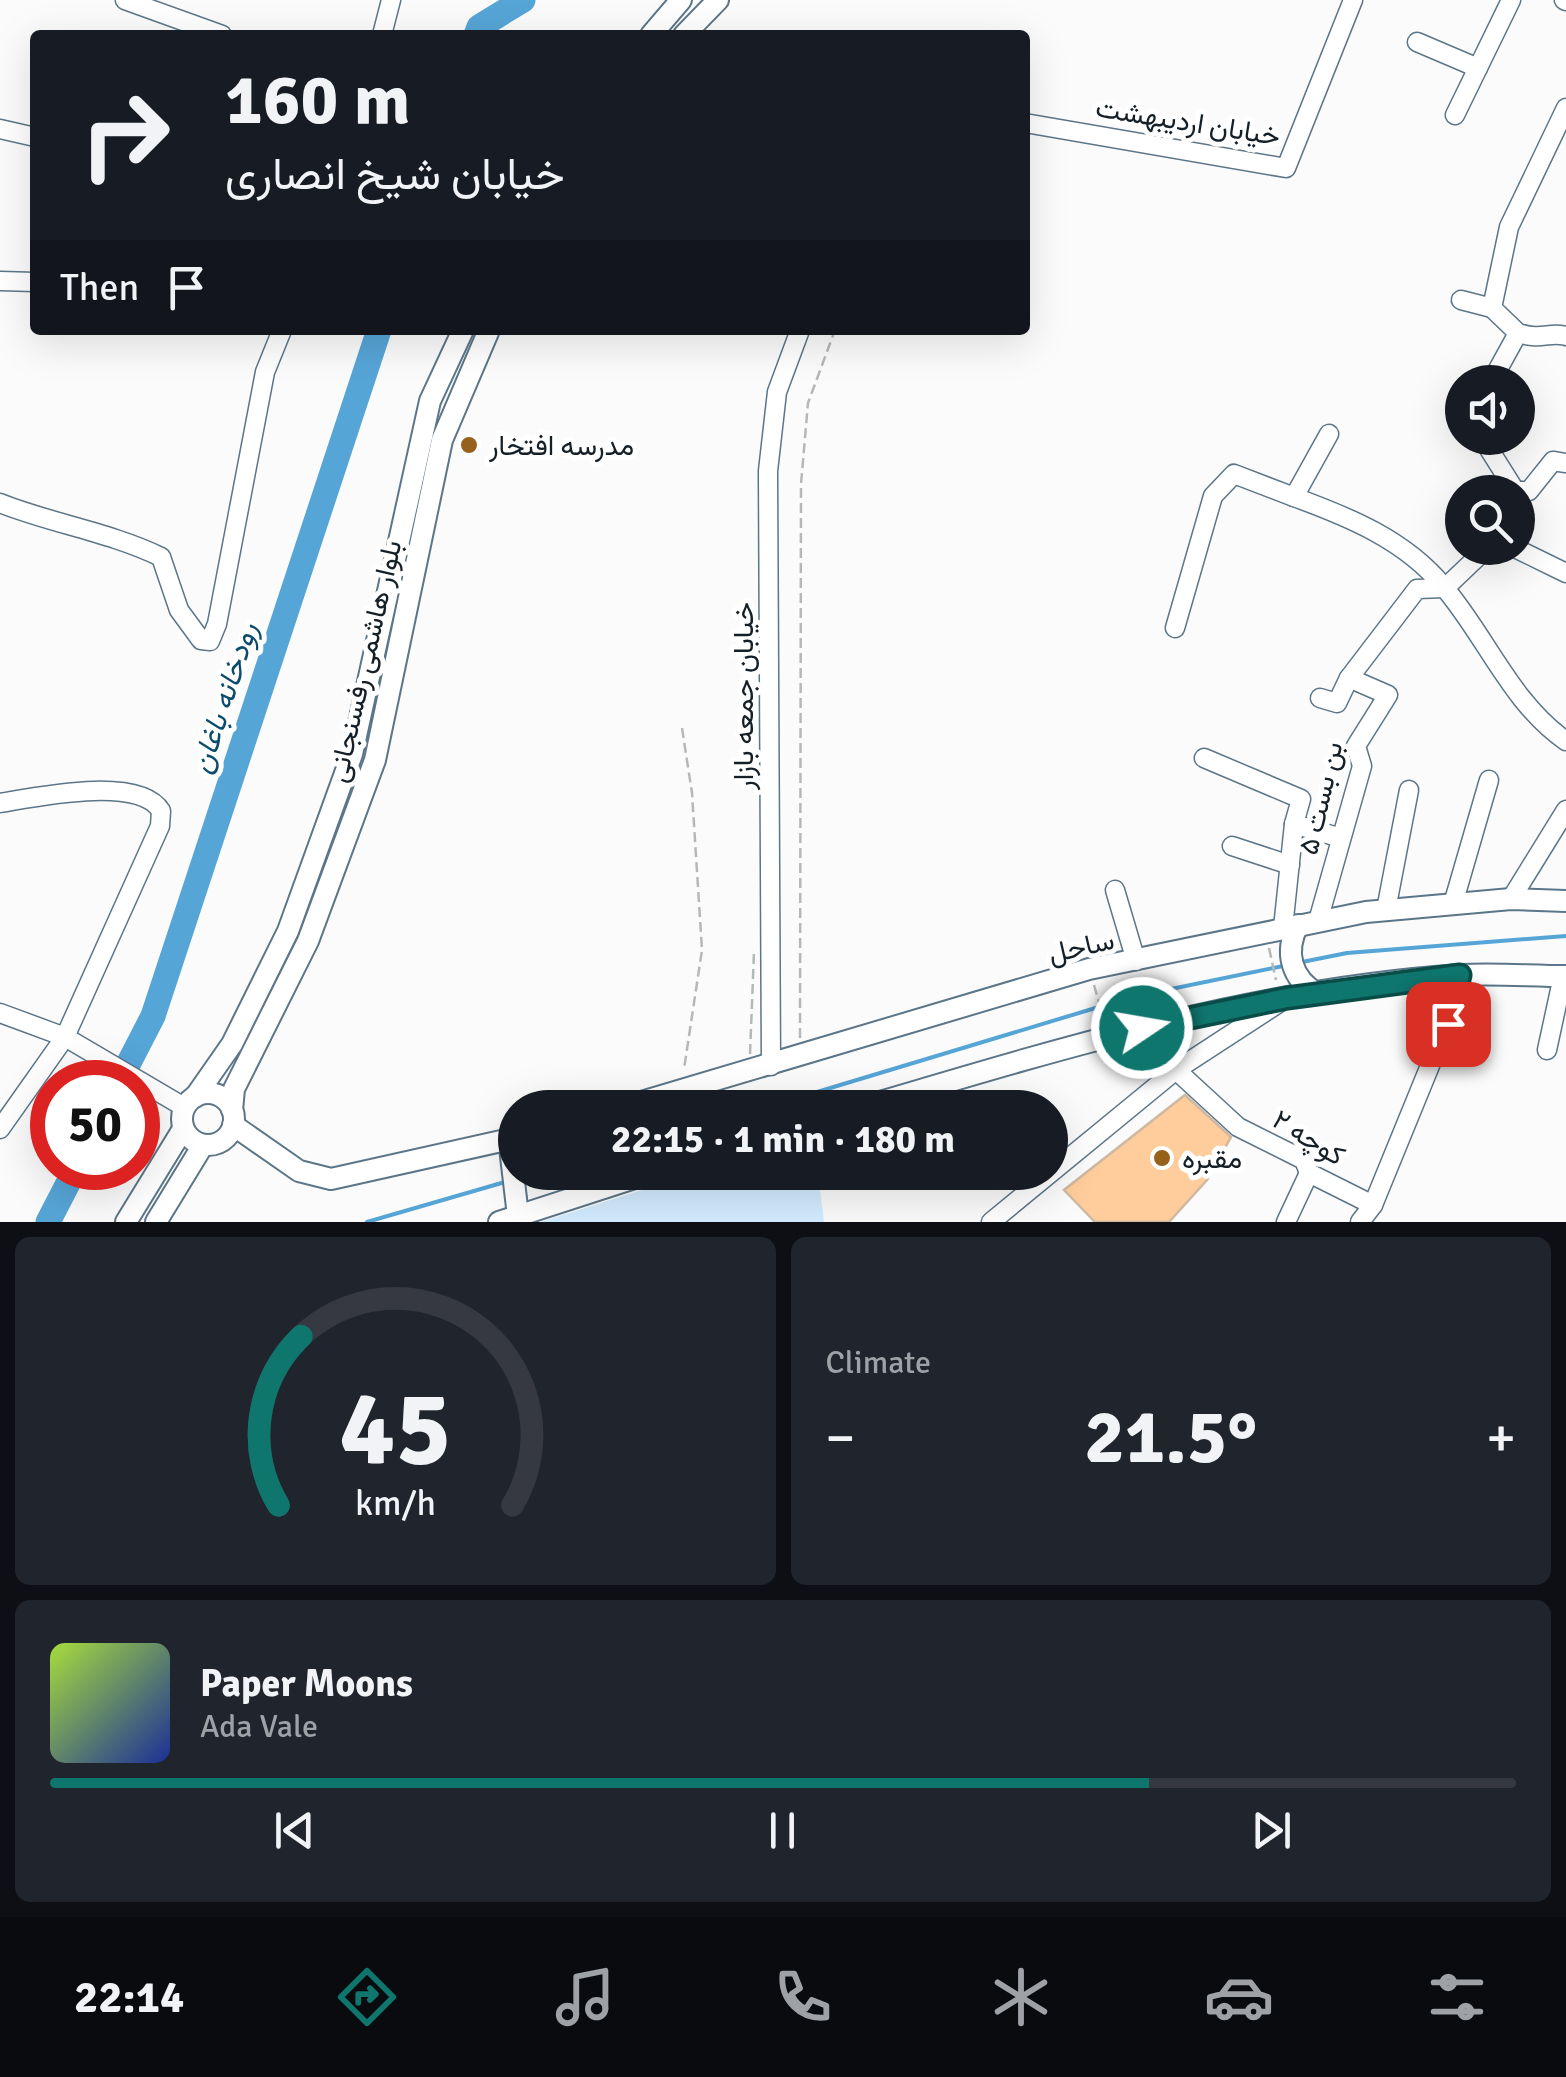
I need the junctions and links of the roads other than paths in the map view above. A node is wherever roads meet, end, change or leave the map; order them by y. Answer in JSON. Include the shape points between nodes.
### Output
{"nodes":[{"id":1,"x":125,"y":0,"type":"edge"},
{"id":2,"x":390,"y":0,"type":"edge"},
{"id":3,"x":681,"y":0,"type":"edge"},
{"id":4,"x":718,"y":0,"type":"edge"},
{"id":5,"x":1353,"y":0,"type":"edge"},
{"id":6,"x":1511,"y":0,"type":"edge"},
{"id":7,"x":208,"y":30,"type":"edge"},
{"id":8,"x":383,"y":30,"type":"edge"},
{"id":9,"x":655,"y":30,"type":"edge"},
{"id":10,"x":695,"y":30,"type":"edge"},
{"id":11,"x":1417,"y":42,"type":"dead end"},
{"id":12,"x":1478,"y":68,"type":"junction"},
{"id":13,"x":1566,"y":108,"type":"edge"},
{"id":14,"x":1455,"y":115,"type":"dead end"},
{"id":15,"x":1030,"y":124,"type":"edge"},
{"id":16,"x":0,"y":129,"type":"edge"},
{"id":17,"x":30,"y":135,"type":"edge"},
{"id":18,"x":0,"y":281,"type":"edge"},
{"id":19,"x":30,"y":282,"type":"edge"},
{"id":20,"x":1462,"y":300,"type":"dead end"},
{"id":21,"x":1492,"y":308,"type":"junction"},
{"id":22,"x":1518,"y":333,"type":"junction"},
{"id":23,"x":280,"y":335,"type":"edge"},
{"id":24,"x":462,"y":335,"type":"edge"},
{"id":25,"x":487,"y":335,"type":"edge"},
{"id":26,"x":798,"y":335,"type":"edge"},
{"id":27,"x":1566,"y":336,"type":"edge"},
{"id":28,"x":1500,"y":365,"type":"edge"},
{"id":29,"x":1329,"y":434,"type":"dead end"},
{"id":30,"x":1566,"y":463,"type":"edge"},
{"id":31,"x":1535,"y":484,"type":"edge"},
{"id":32,"x":1294,"y":497,"type":"junction"},
{"id":33,"x":0,"y":503,"type":"edge"},
{"id":34,"x":1535,"y":558,"type":"edge"},
{"id":35,"x":1469,"y":565,"type":"edge"},
{"id":36,"x":1566,"y":573,"type":"edge"},
{"id":37,"x":1445,"y":588,"type":"junction"},
{"id":38,"x":1175,"y":628,"type":"dead end"},
{"id":39,"x":1349,"y":678,"type":"junction"},
{"id":40,"x":1320,"y":698,"type":"dead end"},
{"id":41,"x":1566,"y":742,"type":"edge"},
{"id":42,"x":1204,"y":758,"type":"dead end"},
{"id":43,"x":1488,"y":780,"type":"dead end"},
{"id":44,"x":1409,"y":790,"type":"dead end"},
{"id":45,"x":0,"y":803,"type":"edge"},
{"id":46,"x":1566,"y":810,"type":"edge"},
{"id":47,"x":1294,"y":824,"type":"junction"},
{"id":48,"x":1342,"y":838,"type":"junction"},
{"id":49,"x":1232,"y":846,"type":"dead end"},
{"id":50,"x":1290,"y":865,"type":"junction"},
{"id":51,"x":1115,"y":890,"type":"dead end"},
{"id":52,"x":1511,"y":899,"type":"junction"},
{"id":53,"x":1566,"y":901,"type":"edge"},
{"id":54,"x":1453,"y":904,"type":"junction"},
{"id":55,"x":1386,"y":910,"type":"junction"},
{"id":56,"x":1291,"y":927,"type":"junction"},
{"id":57,"x":288,"y":931,"type":"junction"},
{"id":58,"x":308,"y":940,"type":"junction"},
{"id":59,"x":1136,"y":961,"type":"junction"},
{"id":60,"x":1460,"y":975,"type":"junction"},
{"id":61,"x":1564,"y":976,"type":"edge"},
{"id":62,"x":1318,"y":994,"type":"junction"},
{"id":63,"x":1284,"y":998,"type":"junction"},
{"id":64,"x":0,"y":1013,"type":"edge"},
{"id":65,"x":65,"y":1037,"type":"junction"},
{"id":66,"x":1547,"y":1050,"type":"dead end"},
{"id":67,"x":771,"y":1066,"type":"junction"},
{"id":68,"x":1176,"y":1070,"type":"junction"},
{"id":69,"x":681,"y":1090,"type":"edge"},
{"id":70,"x":921,"y":1090,"type":"edge"},
{"id":71,"x":182,"y":1100,"type":"junction"},
{"id":72,"x":233,"y":1117,"type":"junction"},
{"id":73,"x":0,"y":1129,"type":"edge"},
{"id":74,"x":184,"y":1129,"type":"junction"},
{"id":75,"x":498,"y":1141,"type":"edge"},
{"id":76,"x":203,"y":1145,"type":"junction"},
{"id":77,"x":1309,"y":1173,"type":"junction"},
{"id":78,"x":511,"y":1190,"type":"edge"},
{"id":79,"x":599,"y":1190,"type":"edge"},
{"id":80,"x":1373,"y":1205,"type":"junction"},
{"id":81,"x":511,"y":1220,"type":"edge"},
{"id":82,"x":996,"y":1221,"type":"edge"},
{"id":83,"x":126,"y":1222,"type":"edge"},
{"id":84,"x":156,"y":1222,"type":"edge"},
{"id":85,"x":1286,"y":1222,"type":"edge"},
{"id":86,"x":1360,"y":1222,"type":"edge"}],
"edges":[{"from":1,"to":7,"type":"street"},
{"from":2,"to":8,"type":"street"},
{"from":3,"to":9,"type":"main road"},
{"from":4,"to":10,"type":"main road"},
{"from":5,"to":15,"type":"street","name":"خیابان اردیبهشت","via":[[1286,168]]},
{"from":6,"to":12,"type":"street"},
{"from":11,"to":12,"type":"street"},
{"from":12,"to":14,"type":"street"},
{"from":13,"to":21,"type":"street","via":[[1509,228]]},
{"from":16,"to":17,"type":"street"},
{"from":18,"to":19,"type":"street"},
{"from":20,"to":21,"type":"street"},
{"from":21,"to":22,"type":"street"},
{"from":22,"to":27,"type":"street","via":[[1538,340]]},
{"from":22,"to":28,"type":"street"},
{"from":23,"to":33,"type":"street","via":[[265,372],[210,641],[201,640],[178,610],[161,557]]},
{"from":24,"to":57,"type":"main road","name":"بلوار هاشمی رفسنجانی","via":[[430,402],[352,754]]},
{"from":25,"to":58,"type":"main road","name":"بلوار هاشمی رفسنجانی","via":[[442,440],[375,760]]},
{"from":26,"to":67,"type":"street","name":"خیابان جمعه بازار","via":[[777,392],[768,471]]},
{"from":29,"to":32,"type":"street"},
{"from":30,"to":31,"type":"street","via":[[1554,461]]},
{"from":32,"to":37,"type":"street","via":[[1372,530],[1422,562]]},
{"from":32,"to":38,"type":"street","via":[[1234,474],[1213,496]]},
{"from":34,"to":36,"type":"street"},
{"from":35,"to":37,"type":"street"},
{"from":37,"to":39,"type":"street","via":[[1417,590]]},
{"from":37,"to":41,"type":"street","via":[[1513,686]]},
{"from":39,"to":40,"type":"street","via":[[1337,703]]},
{"from":39,"to":48,"type":"street","name":"بن بست ۵","via":[[1388,695],[1356,746],[1362,766]]},
{"from":42,"to":47,"type":"street","via":[[1301,799]]},
{"from":43,"to":54,"type":"street"},
{"from":44,"to":55,"type":"street"},
{"from":45,"to":65,"type":"street","via":[[104,792],[148,798],[161,811]]},
{"from":46,"to":52,"type":"street"},
{"from":47,"to":48,"type":"street"},
{"from":47,"to":50,"type":"street"},
{"from":48,"to":56,"type":"street","name":"بن بست ۵"},
{"from":49,"to":50,"type":"street"},
{"from":50,"to":56,"type":"street"},
{"from":51,"to":59,"type":"street"},
{"from":52,"to":53,"type":"main road","name":"ساحل"},
{"from":52,"to":54,"type":"main road","name":"ساحل"},
{"from":54,"to":55,"type":"main road","name":"ساحل"},
{"from":55,"to":56,"type":"main road","name":"ساحل"},
{"from":56,"to":59,"type":"main road","name":"ساحل"},
{"from":56,"to":62,"type":"main road","via":[[1292,964]]},
{"from":57,"to":58,"type":"main road"},
{"from":57,"to":71,"type":"main road","name":"بلوار هاشمی رفسنجانی","via":[[232,1044]]},
{"from":58,"to":72,"type":"main road","name":"بلوار هاشمی رفسنجانی","via":[[234,1089]]},
{"from":59,"to":67,"type":"main road","name":"ساحل","via":[[1089,969]]},
{"from":60,"to":61,"type":"main road"},
{"from":60,"to":62,"type":"main road"},
{"from":60,"to":80,"type":"street","via":[[1448,1024]]},
{"from":61,"to":66,"type":"street"},
{"from":62,"to":63,"type":"main road"},
{"from":63,"to":68,"type":"street"},
{"from":63,"to":70,"type":"main road","via":[[1108,1035]]},
{"from":64,"to":65,"type":"street"},
{"from":65,"to":71,"type":"street"},
{"from":65,"to":73,"type":"street"},
{"from":67,"to":69,"type":"main road","name":"ساحل"},
{"from":68,"to":77,"type":"street","name":"کوچه ۲","via":[[1238,1127],[1304,1160]]},
{"from":68,"to":82,"type":"street"},
{"from":71,"to":72,"type":"main road","via":[[216,1095]]},
{"from":71,"to":74,"type":"main road"},
{"from":72,"to":75,"type":"main road","via":[[299,1171],[332,1178]]},
{"from":72,"to":76,"type":"main road","via":[[221,1142]]},
{"from":74,"to":76,"type":"main road"},
{"from":74,"to":83,"type":"main road"},
{"from":76,"to":84,"type":"main road"},
{"from":77,"to":80,"type":"street","name":"کوچه ۲"},
{"from":77,"to":85,"type":"street"},
{"from":78,"to":81,"type":"main road"},
{"from":79,"to":81,"type":"main road"},
{"from":80,"to":86,"type":"street"}]}
